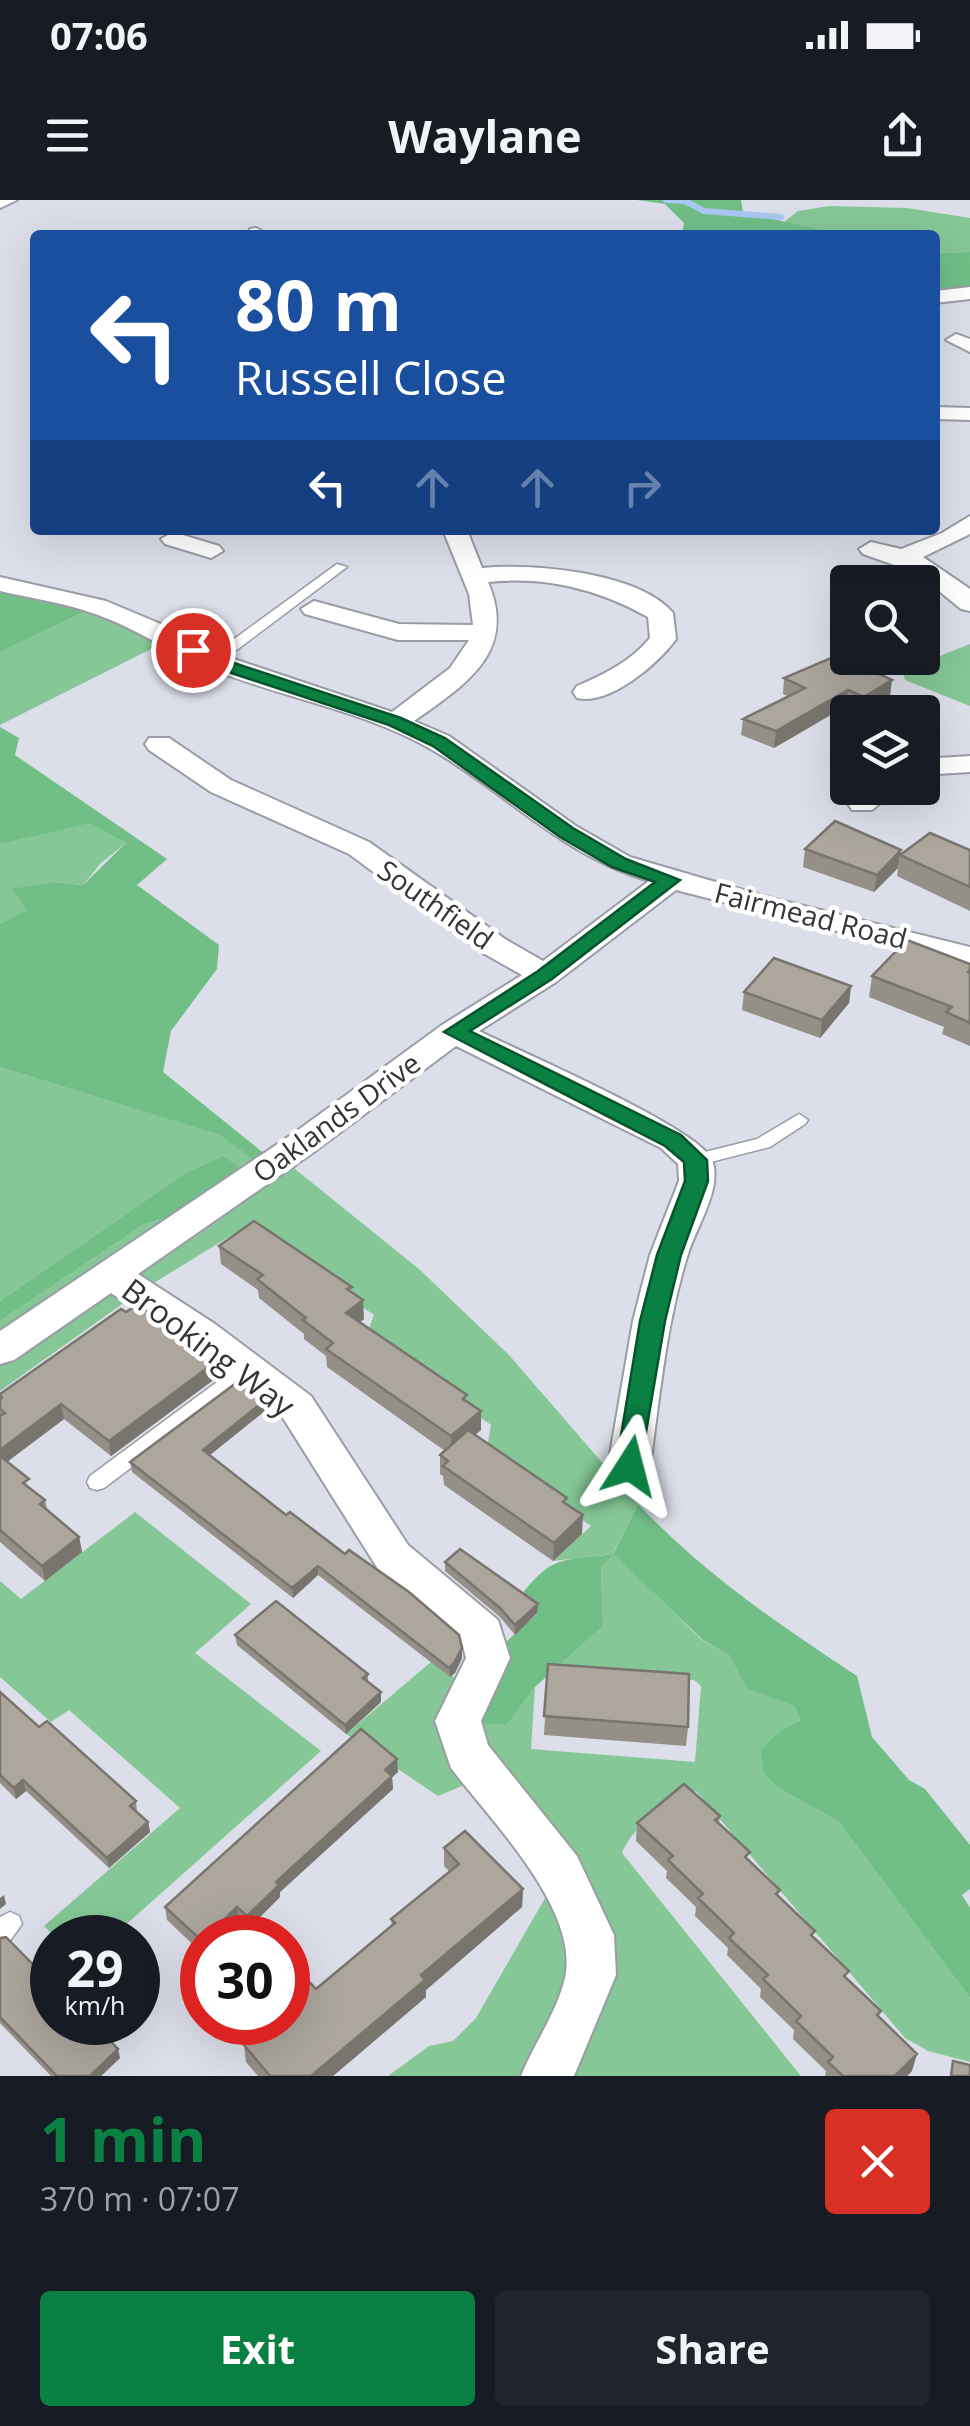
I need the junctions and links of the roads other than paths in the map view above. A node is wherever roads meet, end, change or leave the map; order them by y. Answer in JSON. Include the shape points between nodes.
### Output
{"nodes":[{"id":1,"x":8,"y":200,"type":"edge"},
{"id":2,"x":0,"y":203,"type":"edge"},
{"id":3,"x":970,"y":294,"type":"edge"},
{"id":4,"x":940,"y":297,"type":"edge"},
{"id":5,"x":940,"y":413,"type":"edge"},
{"id":6,"x":970,"y":414,"type":"edge"},
{"id":7,"x":943,"y":513,"type":"dead end"},
{"id":8,"x":970,"y":523,"type":"edge"},
{"id":9,"x":456,"y":535,"type":"edge"},
{"id":10,"x":174,"y":539,"type":"edge"},
{"id":11,"x":871,"y":549,"type":"dead end"},
{"id":12,"x":210,"y":551,"type":"dead end"},
{"id":13,"x":904,"y":556,"type":"junction"},
{"id":14,"x":342,"y":567,"type":"dead end"},
{"id":15,"x":473,"y":576,"type":"junction"},
{"id":16,"x":0,"y":584,"type":"edge"},
{"id":17,"x":970,"y":603,"type":"edge"},
{"id":18,"x":314,"y":610,"type":"dead end"},
{"id":19,"x":486,"y":633,"type":"junction"},
{"id":20,"x":213,"y":661,"type":"junction"},
{"id":21,"x":556,"y":685,"type":"dead end"},
{"id":22,"x":395,"y":722,"type":"junction"},
{"id":23,"x":159,"y":744,"type":"dead end"},
{"id":24,"x":970,"y":764,"type":"edge"},
{"id":25,"x":940,"y":766,"type":"edge"},
{"id":26,"x":670,"y":880,"type":"junction"},
{"id":27,"x":970,"y":956,"type":"edge"},
{"id":28,"x":545,"y":975,"type":"junction"},
{"id":29,"x":454,"y":1032,"type":"junction"},
{"id":30,"x":799,"y":1120,"type":"dead end"},
{"id":31,"x":695,"y":1160,"type":"junction"},
{"id":32,"x":112,"y":1275,"type":"junction"},
{"id":33,"x":0,"y":1350,"type":"edge"},
{"id":34,"x":248,"y":1370,"type":"junction"},
{"id":35,"x":630,"y":1466,"type":"dead end"},
{"id":36,"x":97,"y":1482,"type":"dead end"},
{"id":37,"x":547,"y":2076,"type":"edge"}],
"edges":[{"from":1,"to":2,"type":"street"},
{"from":3,"to":4,"type":"street"},
{"from":5,"to":6,"type":"street"},
{"from":7,"to":8,"type":"street"},
{"from":8,"to":13,"type":"street"},
{"from":9,"to":15,"type":"street"},
{"from":10,"to":12,"type":"street"},
{"from":11,"to":13,"type":"street"},
{"from":13,"to":17,"type":"street","via":[[952,583]]},
{"from":14,"to":20,"type":"lane"},
{"from":15,"to":19,"type":"street","via":[[485,606]]},
{"from":15,"to":21,"type":"street","via":[[545,571],[660,612],[663,639],[652,655],[595,699]]},
{"from":16,"to":20,"type":"street","name":"Fairmead Road","via":[[97,606]]},
{"from":18,"to":19,"type":"street","via":[[398,632]]},
{"from":19,"to":22,"type":"street","via":[[465,668]]},
{"from":20,"to":22,"type":"street","name":"Fairmead Road"},
{"from":22,"to":26,"type":"street","name":"Fairmead Road","via":[[439,742],[619,863]]},
{"from":23,"to":28,"type":"street","name":"Southfield","via":[[221,786],[359,848]]},
{"from":24,"to":25,"type":"street"},
{"from":26,"to":27,"type":"street","name":"Fairmead Road"},
{"from":26,"to":28,"type":"street","name":"Oaklands Drive"},
{"from":28,"to":29,"type":"street","name":"Oaklands Drive"},
{"from":29,"to":31,"type":"street","via":[[673,1140]]},
{"from":29,"to":32,"type":"street","name":"Oaklands Drive"},
{"from":30,"to":31,"type":"lane","via":[[782,1137]]},
{"from":31,"to":35,"type":"street","via":[[697,1181],[652,1321]]},
{"from":32,"to":33,"type":"street","name":"Oaklands Drive"},
{"from":32,"to":34,"type":"street","name":"Brooking Way"},
{"from":34,"to":36,"type":"lane"},
{"from":34,"to":37,"type":"street","name":"Brooking Way","via":[[298,1407],[393,1558],[482,1633],[488,1658],[458,1721],[466,1754],[560,1872],[590,1934],[591,1975],[582,2005]]}]}
